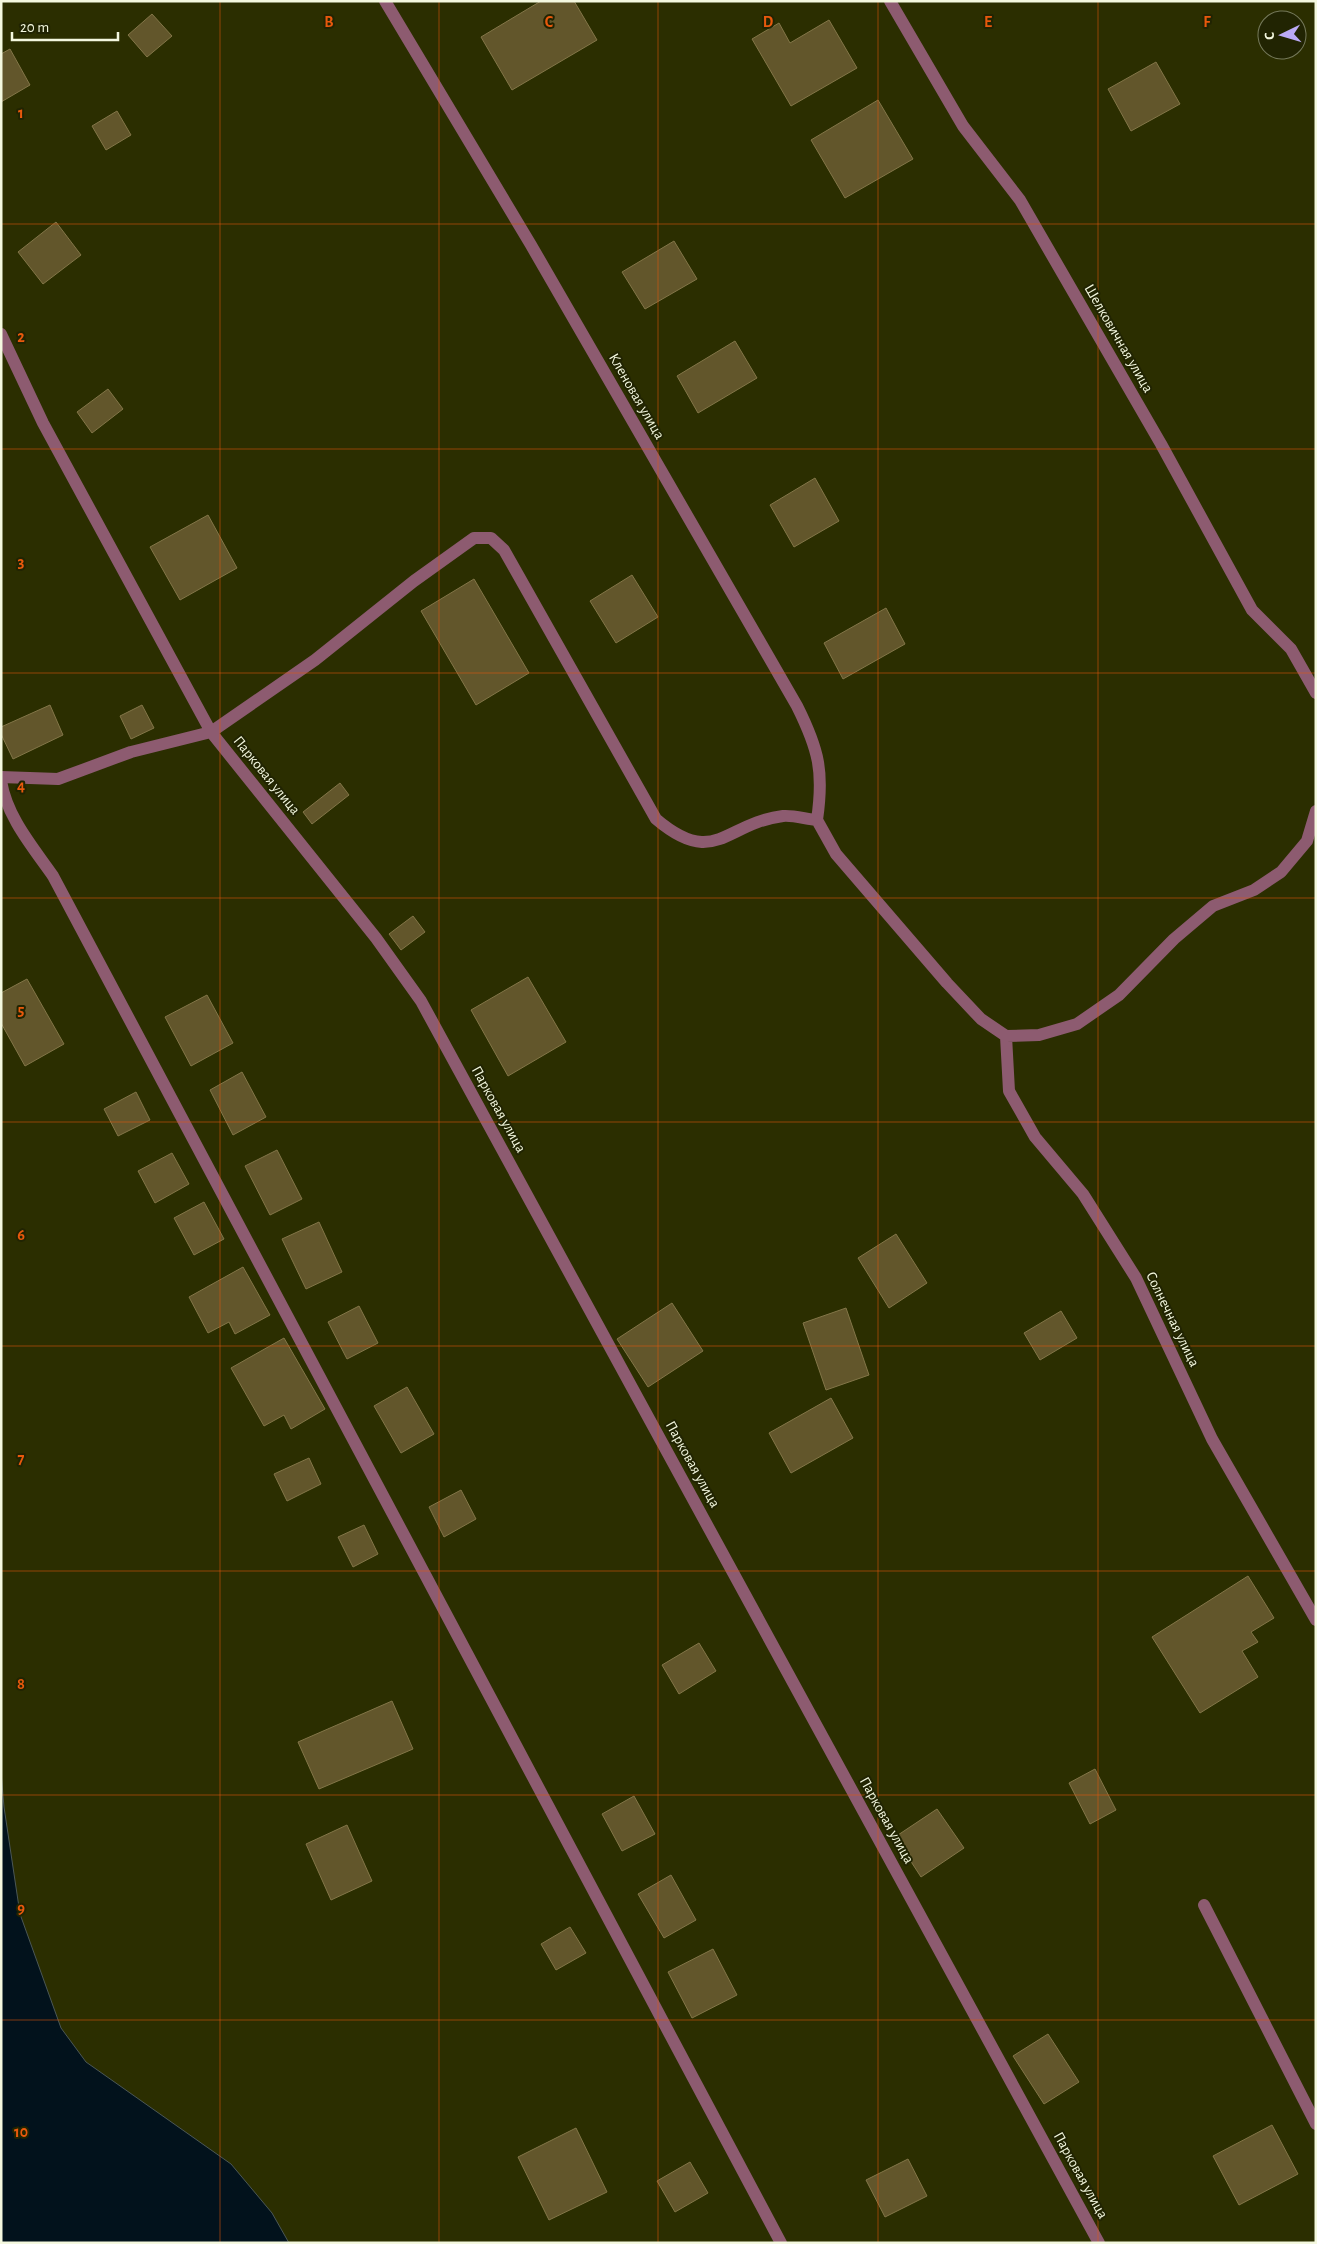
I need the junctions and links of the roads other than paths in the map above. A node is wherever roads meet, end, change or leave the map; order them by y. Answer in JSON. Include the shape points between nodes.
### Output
{"nodes":[{"id":1,"x":385,"y":1,"type":"edge"},
{"id":2,"x":890,"y":1,"type":"edge"},
{"id":3,"x":1,"y":334,"type":"edge"},
{"id":4,"x":1316,"y":693,"type":"edge"},
{"id":5,"x":212,"y":732,"type":"junction"},
{"id":6,"x":1,"y":779,"type":"edge"},
{"id":7,"x":1316,"y":811,"type":"edge"},
{"id":8,"x":817,"y":820,"type":"junction"},
{"id":9,"x":1006,"y":1036,"type":"junction"},
{"id":10,"x":1316,"y":1620,"type":"edge"},
{"id":11,"x":1204,"y":1905,"type":"dead end"},
{"id":12,"x":1316,"y":2124,"type":"edge"},
{"id":13,"x":781,"y":2243,"type":"edge"},
{"id":14,"x":1099,"y":2243,"type":"edge"}],
"edges":[{"from":1,"to":8,"type":"street","name":"Кленовая улица","via":[[536,253],[798,706],[814,740],[820,767]]},
{"from":2,"to":4,"type":"street","name":"Шелковичная улица","via":[[962,126],[1020,200],[1161,444],[1252,610],[1291,649]]},
{"from":3,"to":5,"type":"street","name":"Парковая улица","via":[[43,423]]},
{"from":5,"to":6,"type":"street","via":[[131,752],[58,778]]},
{"from":5,"to":8,"type":"street","via":[[316,660],[414,580],[474,538],[491,538],[504,550],[656,819],[675,835],[695,842],[721,840],[753,824],[783,816]]},
{"from":5,"to":14,"type":"street","name":"Парковая улица","via":[[376,938],[421,1001]]},
{"from":6,"to":13,"type":"street","via":[[12,816],[53,876]]},
{"from":7,"to":9,"type":"street","via":[[1307,841],[1281,872],[1254,890],[1214,906],[1174,939],[1119,995],[1077,1024],[1038,1035]]},
{"from":8,"to":9,"type":"street","via":[[836,854],[948,983],[981,1018]]},
{"from":9,"to":10,"type":"street","name":"Солнечная улица","via":[[1009,1091],[1035,1137],[1083,1194],[1136,1278],[1212,1439]]},
{"from":11,"to":12,"type":"street"}]}
